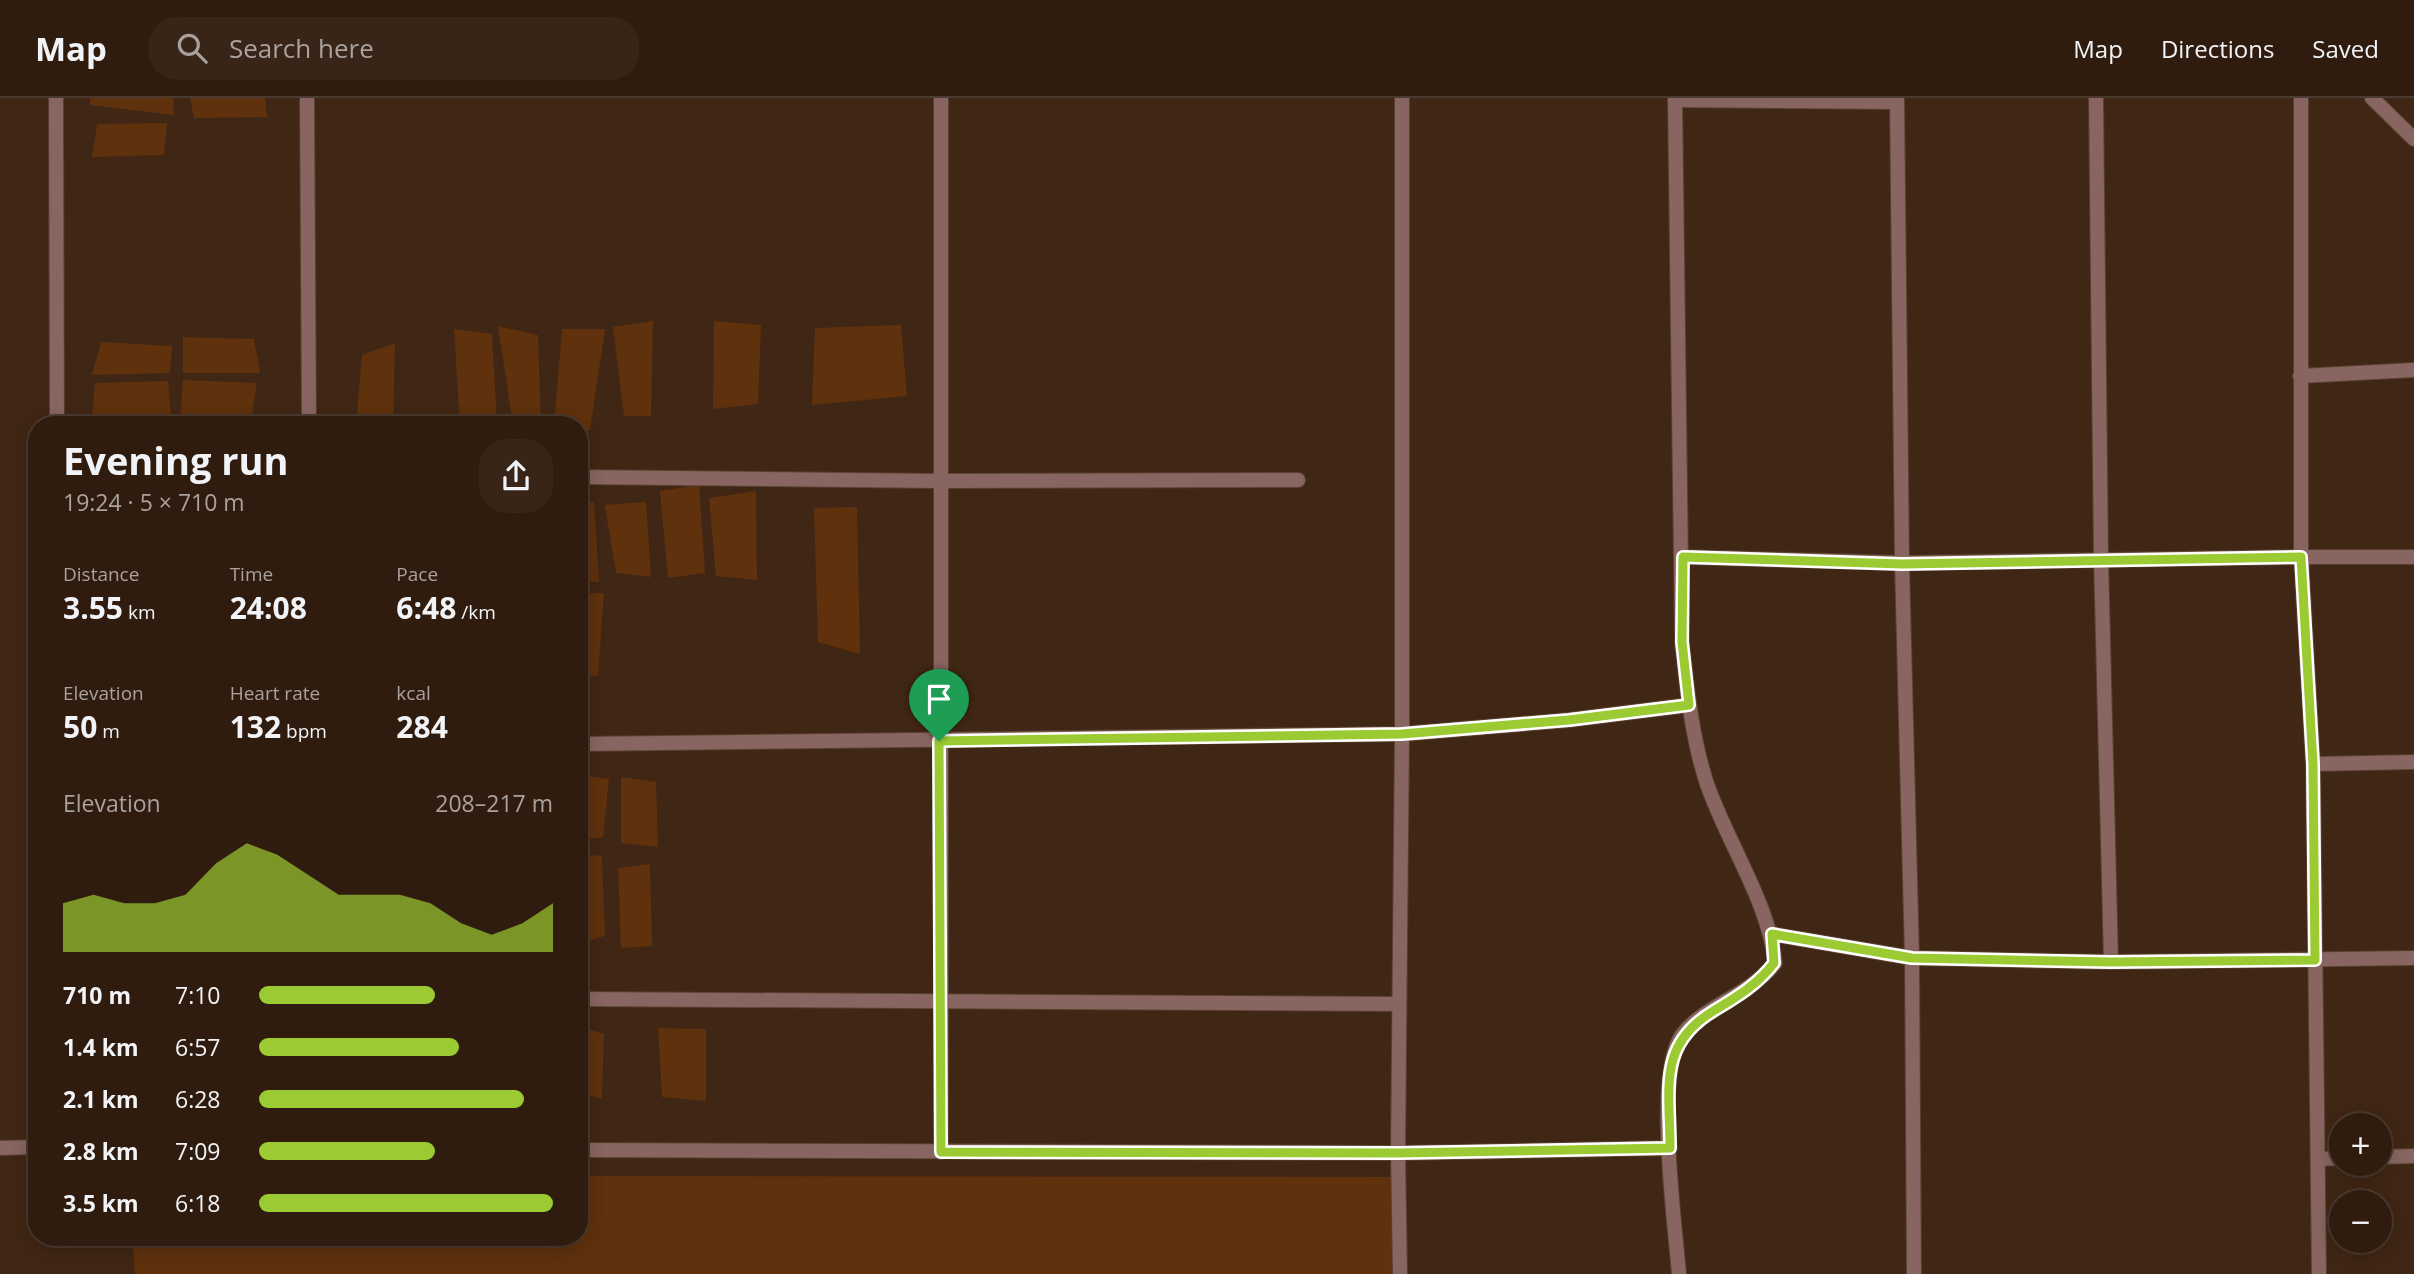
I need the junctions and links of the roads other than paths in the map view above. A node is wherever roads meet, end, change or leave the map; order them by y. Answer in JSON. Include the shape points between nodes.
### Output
{"nodes":[{"id":1,"x":56,"y":98,"type":"edge"},
{"id":2,"x":307,"y":98,"type":"edge"},
{"id":3,"x":941,"y":98,"type":"edge"},
{"id":4,"x":1402,"y":98,"type":"edge"},
{"id":5,"x":2096,"y":98,"type":"edge"},
{"id":6,"x":2301,"y":98,"type":"edge"},
{"id":7,"x":2372,"y":98,"type":"edge"},
{"id":8,"x":1675,"y":99,"type":"edge"},
{"id":9,"x":1897,"y":100,"type":"edge"},
{"id":10,"x":2414,"y":139,"type":"edge"},
{"id":11,"x":2414,"y":370,"type":"edge"},
{"id":12,"x":2300,"y":376,"type":"junction"},
{"id":13,"x":57,"y":416,"type":"edge"},
{"id":14,"x":310,"y":416,"type":"edge"},
{"id":15,"x":588,"y":477,"type":"edge"},
{"id":16,"x":1298,"y":480,"type":"dead end"},
{"id":17,"x":939,"y":481,"type":"junction"},
{"id":18,"x":1683,"y":557,"type":"junction"},
{"id":19,"x":2301,"y":557,"type":"junction"},
{"id":20,"x":2414,"y":557,"type":"edge"},
{"id":21,"x":2101,"y":558,"type":"junction"},
{"id":22,"x":1902,"y":564,"type":"junction"},
{"id":23,"x":1689,"y":705,"type":"junction"},
{"id":24,"x":1402,"y":734,"type":"junction"},
{"id":25,"x":939,"y":741,"type":"junction"},
{"id":26,"x":588,"y":744,"type":"edge"},
{"id":27,"x":2414,"y":762,"type":"edge"},
{"id":28,"x":2313,"y":764,"type":"junction"},
{"id":29,"x":1772,"y":934,"type":"junction"},
{"id":30,"x":1912,"y":958,"type":"junction"},
{"id":31,"x":2414,"y":958,"type":"edge"},
{"id":32,"x":2315,"y":960,"type":"junction"},
{"id":33,"x":2110,"y":962,"type":"junction"},
{"id":34,"x":588,"y":999,"type":"edge"},
{"id":35,"x":941,"y":1001,"type":"junction"},
{"id":36,"x":1399,"y":1004,"type":"junction"},
{"id":37,"x":0,"y":1147,"type":"edge"},
{"id":38,"x":28,"y":1147,"type":"edge"},
{"id":39,"x":1670,"y":1148,"type":"junction"},
{"id":40,"x":588,"y":1150,"type":"edge"},
{"id":41,"x":941,"y":1152,"type":"junction"},
{"id":42,"x":1398,"y":1153,"type":"junction"},
{"id":43,"x":2414,"y":1156,"type":"edge"},
{"id":44,"x":2392,"y":1157,"type":"edge"},
{"id":45,"x":2319,"y":1159,"type":"junction"},
{"id":46,"x":2329,"y":1159,"type":"edge"},
{"id":47,"x":1400,"y":1274,"type":"edge"},
{"id":48,"x":1679,"y":1274,"type":"edge"},
{"id":49,"x":1914,"y":1274,"type":"edge"},
{"id":50,"x":2319,"y":1274,"type":"edge"}],
"edges":[{"from":1,"to":13,"type":"street"},
{"from":2,"to":14,"type":"street"},
{"from":3,"to":17,"type":"street"},
{"from":4,"to":24,"type":"street"},
{"from":5,"to":21,"type":"street"},
{"from":6,"to":12,"type":"street"},
{"from":7,"to":10,"type":"street"},
{"from":8,"to":9,"type":"street"},
{"from":8,"to":18,"type":"street"},
{"from":9,"to":22,"type":"street"},
{"from":11,"to":12,"type":"street"},
{"from":12,"to":19,"type":"street"},
{"from":15,"to":17,"type":"street"},
{"from":16,"to":17,"type":"street"},
{"from":17,"to":25,"type":"street"},
{"from":18,"to":22,"type":"street"},
{"from":18,"to":23,"type":"street","via":[[1682,642]]},
{"from":19,"to":20,"type":"street"},
{"from":19,"to":21,"type":"street"},
{"from":19,"to":28,"type":"street"},
{"from":21,"to":22,"type":"street"},
{"from":21,"to":33,"type":"street"},
{"from":22,"to":30,"type":"street"},
{"from":23,"to":24,"type":"street"},
{"from":23,"to":29,"type":"street","via":[[1707,783]]},
{"from":24,"to":25,"type":"street"},
{"from":24,"to":36,"type":"street"},
{"from":25,"to":26,"type":"street"},
{"from":25,"to":35,"type":"street"},
{"from":27,"to":28,"type":"street"},
{"from":28,"to":32,"type":"street"},
{"from":29,"to":30,"type":"street"},
{"from":29,"to":39,"type":"street","via":[[1774,963],[1761,980],[1700,1019],[1683,1034],[1672,1055]]},
{"from":30,"to":33,"type":"street"},
{"from":30,"to":49,"type":"street"},
{"from":31,"to":32,"type":"street"},
{"from":32,"to":33,"type":"street"},
{"from":32,"to":45,"type":"street"},
{"from":34,"to":35,"type":"street"},
{"from":35,"to":36,"type":"street"},
{"from":35,"to":41,"type":"street"},
{"from":36,"to":42,"type":"street"},
{"from":37,"to":38,"type":"street"},
{"from":39,"to":42,"type":"street"},
{"from":39,"to":48,"type":"street"},
{"from":40,"to":41,"type":"street"},
{"from":41,"to":42,"type":"street"},
{"from":42,"to":47,"type":"street"},
{"from":43,"to":44,"type":"street"},
{"from":45,"to":46,"type":"street"},
{"from":45,"to":50,"type":"street"}]}
